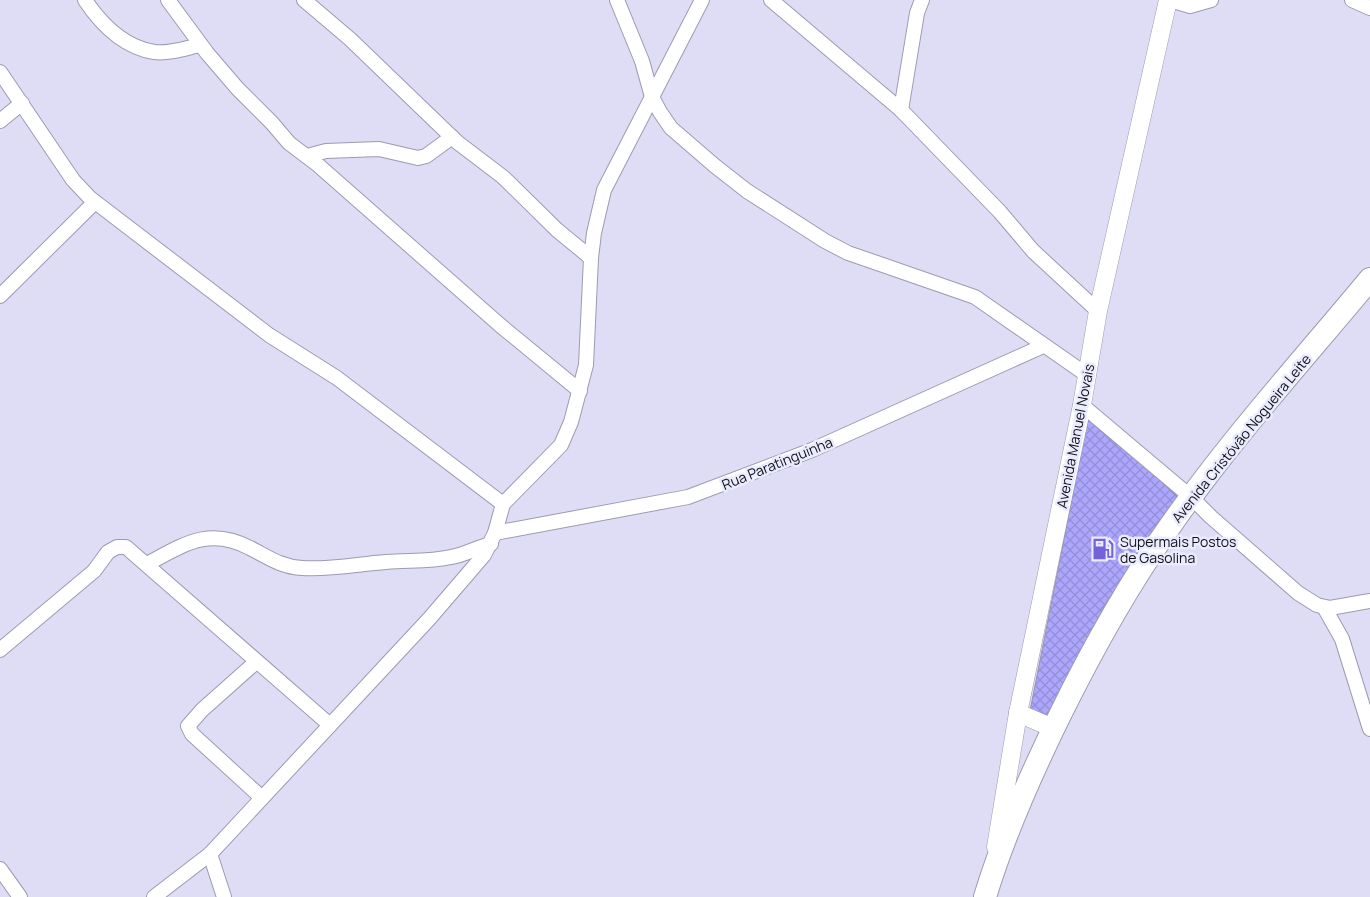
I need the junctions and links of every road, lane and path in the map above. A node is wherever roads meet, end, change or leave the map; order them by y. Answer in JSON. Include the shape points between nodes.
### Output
{"nodes":[{"id":1,"x":84,"y":0,"type":"edge"},
{"id":2,"x":168,"y":0,"type":"edge"},
{"id":3,"x":304,"y":0,"type":"edge"},
{"id":4,"x":617,"y":0,"type":"edge"},
{"id":5,"x":702,"y":0,"type":"edge"},
{"id":6,"x":771,"y":0,"type":"edge"},
{"id":7,"x":922,"y":0,"type":"edge"},
{"id":8,"x":1169,"y":0,"type":"edge"},
{"id":9,"x":1212,"y":0,"type":"edge"},
{"id":10,"x":1352,"y":0,"type":"edge"},
{"id":11,"x":1370,"y":8,"type":"edge"},
{"id":12,"x":200,"y":45,"type":"junction"},
{"id":13,"x":0,"y":72,"type":"edge"},
{"id":14,"x":652,"y":97,"type":"junction"},
{"id":15,"x":22,"y":103,"type":"junction"},
{"id":16,"x":901,"y":110,"type":"junction"},
{"id":17,"x":0,"y":121,"type":"edge"},
{"id":18,"x":452,"y":137,"type":"junction"},
{"id":19,"x":307,"y":156,"type":"junction"},
{"id":20,"x":95,"y":202,"type":"junction"},
{"id":21,"x":591,"y":258,"type":"junction"},
{"id":22,"x":1370,"y":279,"type":"edge"},
{"id":23,"x":0,"y":296,"type":"edge"},
{"id":24,"x":1098,"y":311,"type":"junction"},
{"id":25,"x":1043,"y":346,"type":"junction"},
{"id":26,"x":1087,"y":375,"type":"junction"},
{"id":27,"x":580,"y":391,"type":"junction"},
{"id":28,"x":1082,"y":405,"type":"junction"},
{"id":29,"x":1191,"y":497,"type":"junction"},
{"id":30,"x":503,"y":504,"type":"junction"},
{"id":31,"x":493,"y":539,"type":"junction"},
{"id":32,"x":147,"y":564,"type":"junction"},
{"id":33,"x":1370,"y":601,"type":"edge"},
{"id":34,"x":1324,"y":607,"type":"junction"},
{"id":35,"x":0,"y":650,"type":"edge"},
{"id":36,"x":256,"y":662,"type":"junction"},
{"id":37,"x":1018,"y":713,"type":"junction"},
{"id":38,"x":330,"y":725,"type":"junction"},
{"id":39,"x":1053,"y":728,"type":"junction"},
{"id":40,"x":1370,"y":729,"type":"edge"},
{"id":41,"x":262,"y":798,"type":"junction"},
{"id":42,"x":1008,"y":810,"type":"junction"},
{"id":43,"x":210,"y":854,"type":"junction"},
{"id":44,"x":0,"y":869,"type":"edge"},
{"id":45,"x":20,"y":897,"type":"edge"},
{"id":46,"x":154,"y":897,"type":"edge"},
{"id":47,"x":224,"y":897,"type":"edge"},
{"id":48,"x":985,"y":897,"type":"edge"}],
"edges":[{"from":1,"to":12,"type":"street","via":[[108,29],[147,50],[169,52]]},
{"from":2,"to":12,"type":"street"},
{"from":3,"to":18,"type":"street","via":[[350,39]]},
{"from":4,"to":14,"type":"street","via":[[642,61]]},
{"from":5,"to":14,"type":"street"},
{"from":6,"to":16,"type":"street"},
{"from":7,"to":16,"type":"street"},
{"from":8,"to":9,"type":"street","via":[[1190,6]]},
{"from":8,"to":24,"type":"street","name":"Avenida Manuel Novais"},
{"from":10,"to":11,"type":"street"},
{"from":12,"to":19,"type":"street","via":[[289,144]]},
{"from":13,"to":15,"type":"street"},
{"from":14,"to":21,"type":"street","via":[[604,190]]},
{"from":14,"to":25,"type":"street","via":[[671,128],[715,166],[825,241],[856,256],[966,292]]},
{"from":15,"to":17,"type":"street"},
{"from":15,"to":20,"type":"street","via":[[73,180]]},
{"from":16,"to":24,"type":"street","via":[[1033,250]]},
{"from":18,"to":19,"type":"street","via":[[426,156],[418,158],[378,149],[326,151]]},
{"from":18,"to":21,"type":"street","via":[[503,176],[557,230]]},
{"from":19,"to":27,"type":"street","via":[[500,326]]},
{"from":20,"to":23,"type":"street"},
{"from":20,"to":30,"type":"street","via":[[269,335],[337,378]]},
{"from":21,"to":27,"type":"street","via":[[586,364]]},
{"from":22,"to":29,"type":"main road","name":"Avenida Cristóvão Nogueira Leite"},
{"from":24,"to":26,"type":"street","name":"Avenida Manuel Novais"},
{"from":25,"to":26,"type":"street"},
{"from":25,"to":31,"type":"street","name":"Rua Paratinguinha","via":[[812,450],[717,488]]},
{"from":26,"to":28,"type":"street","name":"Avenida Manuel Novais"},
{"from":27,"to":30,"type":"street","via":[[572,422],[561,445]]},
{"from":28,"to":29,"type":"street"},
{"from":28,"to":37,"type":"street","name":"Avenida Manuel Novais"},
{"from":29,"to":34,"type":"street","via":[[1298,593]]},
{"from":29,"to":39,"type":"main road","name":"Avenida Cristóvão Nogueira Leite","via":[[1094,644]]},
{"from":30,"to":31,"type":"street"},
{"from":31,"to":32,"type":"street","name":"Rua Paratinguinha","via":[[454,557],[432,561],[303,568],[285,567],[233,541],[210,537],[195,540]]},
{"from":31,"to":38,"type":"street","via":[[465,580]]},
{"from":32,"to":35,"type":"street","via":[[126,547],[113,549],[94,571]]},
{"from":32,"to":36,"type":"street"},
{"from":33,"to":34,"type":"street","via":[[1339,608]]},
{"from":34,"to":40,"type":"street","via":[[1342,639]]},
{"from":36,"to":38,"type":"street"},
{"from":36,"to":41,"type":"street","via":[[188,726],[192,734]]},
{"from":37,"to":39,"type":"street"},
{"from":37,"to":42,"type":"street","name":"Avenida Manuel Novais"},
{"from":38,"to":41,"type":"street"},
{"from":39,"to":42,"type":"main road","name":"Avenida Cristóvão Nogueira Leite"},
{"from":41,"to":43,"type":"street"},
{"from":42,"to":48,"type":"main road","name":"Avenida Cristóvão Nogueira Leite"},
{"from":43,"to":46,"type":"street"},
{"from":43,"to":47,"type":"street"},
{"from":44,"to":45,"type":"street"}]}
